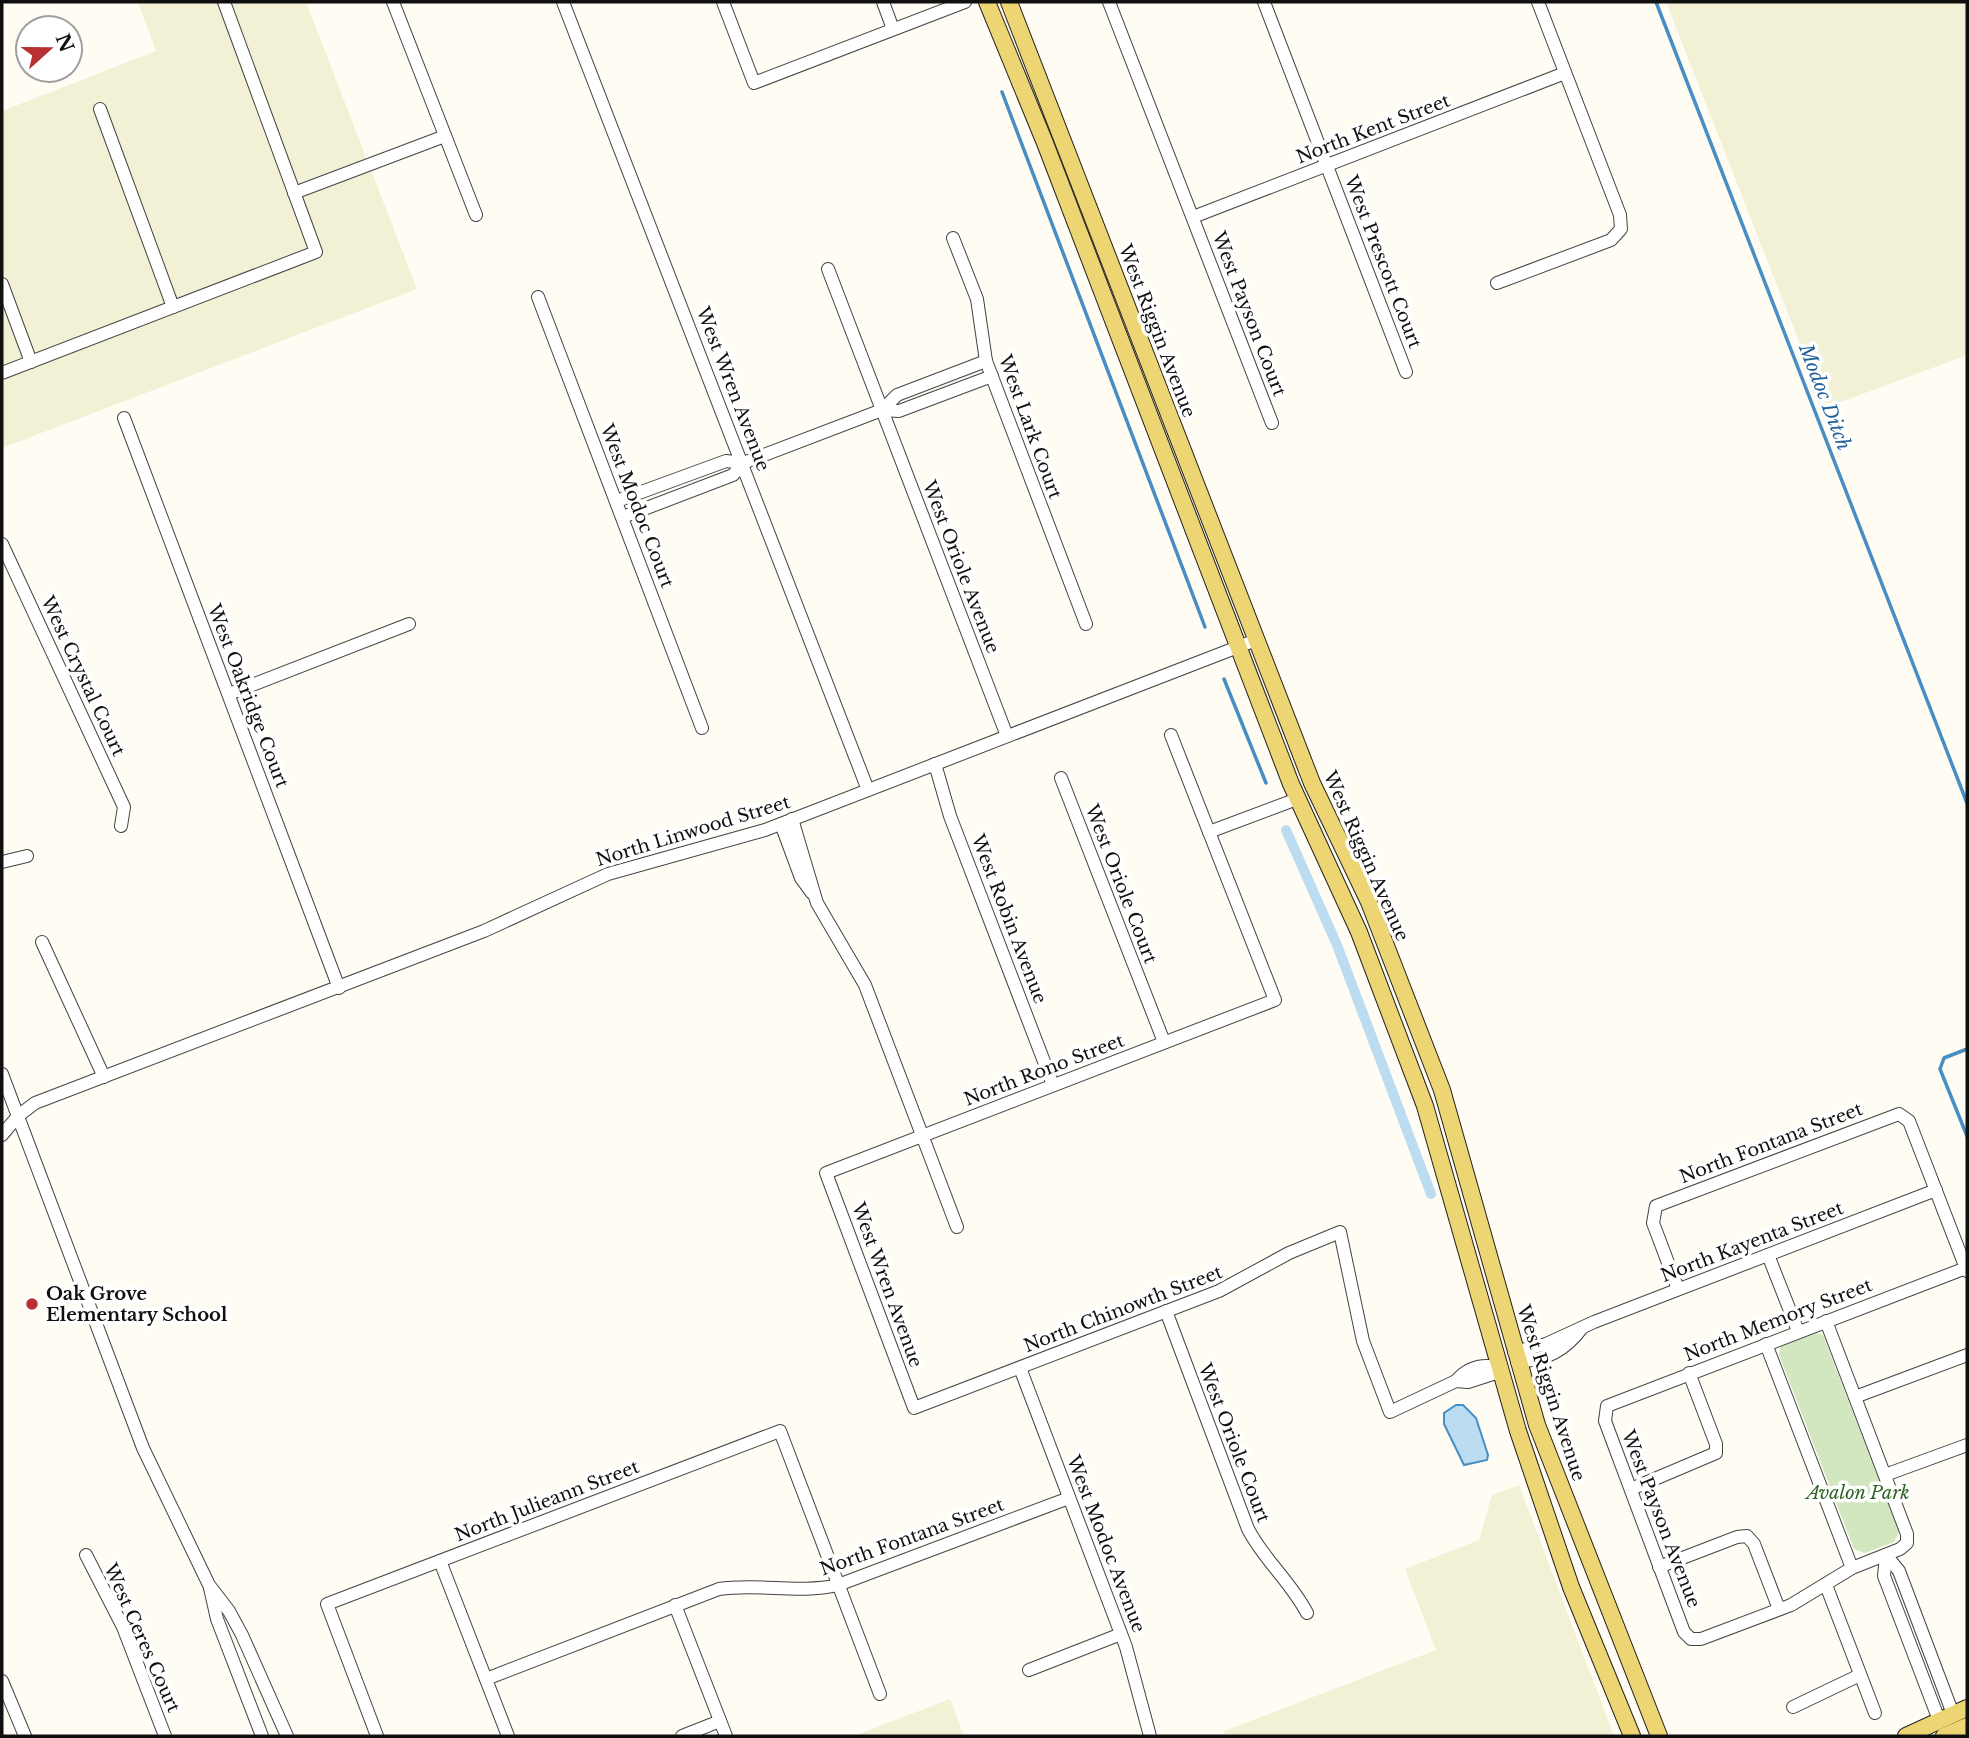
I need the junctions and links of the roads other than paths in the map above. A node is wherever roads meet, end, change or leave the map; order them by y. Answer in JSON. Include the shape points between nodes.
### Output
{"nodes":[{"id":1,"x":224,"y":2,"type":"edge"},
{"id":2,"x":393,"y":2,"type":"edge"},
{"id":3,"x":564,"y":2,"type":"edge"},
{"id":4,"x":723,"y":2,"type":"edge"},
{"id":5,"x":883,"y":2,"type":"edge"},
{"id":6,"x":965,"y":2,"type":"edge"},
{"id":7,"x":987,"y":2,"type":"edge"},
{"id":8,"x":996,"y":2,"type":"edge"},
{"id":9,"x":1009,"y":2,"type":"edge"},
{"id":10,"x":1109,"y":2,"type":"edge"},
{"id":11,"x":1264,"y":2,"type":"edge"},
{"id":12,"x":1538,"y":2,"type":"edge"},
{"id":13,"x":893,"y":29,"type":"junction"},
{"id":14,"x":1565,"y":73,"type":"junction"},
{"id":15,"x":100,"y":109,"type":"dead end"},
{"id":16,"x":1055,"y":121,"type":"junction"},
{"id":17,"x":445,"y":135,"type":"junction"},
{"id":18,"x":1327,"y":165,"type":"junction"},
{"id":19,"x":294,"y":193,"type":"junction"},
{"id":20,"x":476,"y":215,"type":"dead end"},
{"id":21,"x":1193,"y":217,"type":"junction"},
{"id":22,"x":953,"y":238,"type":"dead end"},
{"id":23,"x":828,"y":269,"type":"dead end"},
{"id":24,"x":1497,"y":283,"type":"dead end"},
{"id":25,"x":2,"y":284,"type":"edge"},
{"id":26,"x":538,"y":297,"type":"dead end"},
{"id":27,"x":173,"y":307,"type":"junction"},
{"id":28,"x":986,"y":361,"type":"junction"},
{"id":29,"x":31,"y":362,"type":"junction"},
{"id":30,"x":1406,"y":372,"type":"dead end"},
{"id":31,"x":2,"y":373,"type":"edge"},
{"id":32,"x":992,"y":376,"type":"junction"},
{"id":33,"x":882,"y":410,"type":"junction"},
{"id":34,"x":124,"y":418,"type":"dead end"},
{"id":35,"x":1272,"y":423,"type":"dead end"},
{"id":36,"x":743,"y":463,"type":"junction"},
{"id":37,"x":617,"y":501,"type":"junction"},
{"id":38,"x":623,"y":517,"type":"junction"},
{"id":39,"x":2,"y":544,"type":"edge"},
{"id":40,"x":409,"y":624,"type":"dead end"},
{"id":41,"x":1086,"y":625,"type":"dead end"},
{"id":42,"x":1256,"y":640,"type":"junction"},
{"id":43,"x":1238,"y":647,"type":"junction"},
{"id":44,"x":229,"y":694,"type":"junction"},
{"id":45,"x":702,"y":728,"type":"dead end"},
{"id":46,"x":1171,"y":735,"type":"dead end"},
{"id":47,"x":1007,"y":736,"type":"junction"},
{"id":48,"x":935,"y":764,"type":"junction"},
{"id":49,"x":1061,"y":778,"type":"dead end"},
{"id":50,"x":868,"y":790,"type":"junction"},
{"id":51,"x":1297,"y":799,"type":"junction"},
{"id":52,"x":786,"y":821,"type":"junction"},
{"id":53,"x":121,"y":826,"type":"dead end"},
{"id":54,"x":1209,"y":832,"type":"junction"},
{"id":55,"x":27,"y":856,"type":"dead end"},
{"id":56,"x":2,"y":862,"type":"edge"},
{"id":57,"x":42,"y":942,"type":"dead end"},
{"id":58,"x":339,"y":988,"type":"junction"},
{"id":59,"x":1164,"y":1042,"type":"junction"},
{"id":60,"x":2,"y":1074,"type":"edge"},
{"id":61,"x":104,"y":1077,"type":"junction"},
{"id":62,"x":1054,"y":1085,"type":"junction"},
{"id":63,"x":2,"y":1116,"type":"edge"},
{"id":64,"x":18,"y":1116,"type":"junction"},
{"id":65,"x":2,"y":1136,"type":"edge"},
{"id":66,"x":923,"y":1136,"type":"junction"},
{"id":67,"x":826,"y":1173,"type":"joint"},
{"id":68,"x":1936,"y":1190,"type":"junction"},
{"id":69,"x":957,"y":1227,"type":"dead end"},
{"id":70,"x":1462,"y":1229,"type":"junction"},
{"id":71,"x":1768,"y":1255,"type":"junction"},
{"id":72,"x":1967,"y":1269,"type":"edge"},
{"id":73,"x":1678,"y":1289,"type":"junction"},
{"id":74,"x":1166,"y":1311,"type":"junction"},
{"id":75,"x":1826,"y":1321,"type":"junction"},
{"id":76,"x":1798,"y":1331,"type":"junction"},
{"id":77,"x":1766,"y":1344,"type":"junction"},
{"id":78,"x":1967,"y":1355,"type":"edge"},
{"id":79,"x":1516,"y":1357,"type":"junction"},
{"id":80,"x":1020,"y":1368,"type":"junction"},
{"id":81,"x":1498,"y":1369,"type":"junction"},
{"id":82,"x":1689,"y":1373,"type":"junction"},
{"id":83,"x":1855,"y":1397,"type":"junction"},
{"id":84,"x":914,"y":1408,"type":"joint"},
{"id":85,"x":1605,"y":1410,"type":"joint"},
{"id":86,"x":1967,"y":1445,"type":"edge"},
{"id":87,"x":1885,"y":1475,"type":"junction"},
{"id":88,"x":1560,"y":1488,"type":"junction"},
{"id":89,"x":1631,"y":1489,"type":"junction"},
{"id":90,"x":1069,"y":1498,"type":"junction"},
{"id":91,"x":86,"y":1555,"type":"dead end"},
{"id":92,"x":1886,"y":1555,"type":"junction"},
{"id":93,"x":440,"y":1561,"type":"junction"},
{"id":94,"x":1659,"y":1567,"type":"junction"},
{"id":95,"x":1852,"y":1568,"type":"junction"},
{"id":96,"x":209,"y":1585,"type":"junction"},
{"id":97,"x":838,"y":1585,"type":"junction"},
{"id":98,"x":1826,"y":1585,"type":"junction"},
{"id":99,"x":675,"y":1605,"type":"junction"},
{"id":100,"x":1779,"y":1609,"type":"junction"},
{"id":101,"x":1307,"y":1613,"type":"dead end"},
{"id":102,"x":1915,"y":1617,"type":"junction"},
{"id":103,"x":1902,"y":1622,"type":"junction"},
{"id":104,"x":1121,"y":1634,"type":"junction"},
{"id":105,"x":1029,"y":1670,"type":"dead end"},
{"id":106,"x":1860,"y":1675,"type":"junction"},
{"id":107,"x":486,"y":1679,"type":"junction"},
{"id":108,"x":2,"y":1681,"type":"edge"},
{"id":109,"x":880,"y":1694,"type":"dead end"},
{"id":110,"x":1793,"y":1707,"type":"dead end"},
{"id":111,"x":1875,"y":1713,"type":"dead end"},
{"id":112,"x":720,"y":1721,"type":"junction"},
{"id":113,"x":1956,"y":1722,"type":"edge"},
{"id":114,"x":25,"y":1736,"type":"edge"},
{"id":115,"x":165,"y":1736,"type":"edge"},
{"id":116,"x":262,"y":1736,"type":"edge"},
{"id":117,"x":287,"y":1736,"type":"edge"},
{"id":118,"x":377,"y":1736,"type":"edge"},
{"id":119,"x":508,"y":1736,"type":"edge"},
{"id":120,"x":682,"y":1736,"type":"edge"},
{"id":121,"x":726,"y":1736,"type":"edge"},
{"id":122,"x":1150,"y":1736,"type":"edge"},
{"id":123,"x":1632,"y":1736,"type":"edge"},
{"id":124,"x":1659,"y":1736,"type":"edge"},
{"id":125,"x":1906,"y":1736,"type":"edge"},
{"id":126,"x":1925,"y":1736,"type":"edge"}],
"edges":[{"from":1,"to":19,"type":"street"},
{"from":2,"to":17,"type":"street"},
{"from":3,"to":36,"type":"street","name":"West Wren Avenue"},
{"from":4,"to":13,"type":"street","via":[[754,83]]},
{"from":5,"to":13,"type":"street"},
{"from":6,"to":13,"type":"street"},
{"from":7,"to":43,"type":"main road"},
{"from":8,"to":16,"type":"main road","via":[[1042,106]]},
{"from":9,"to":16,"type":"main road","name":"West Riggin Avenue"},
{"from":10,"to":21,"type":"street"},
{"from":11,"to":18,"type":"street","name":"West Prescott Court"},
{"from":12,"to":14,"type":"street"},
{"from":14,"to":18,"type":"street","name":"North Kent Street"},
{"from":14,"to":24,"type":"street","via":[[1620,215],[1621,229],[1611,240]]},
{"from":15,"to":27,"type":"street"},
{"from":16,"to":42,"type":"main road","name":"West Riggin Avenue"},
{"from":17,"to":19,"type":"street"},
{"from":17,"to":20,"type":"street"},
{"from":18,"to":21,"type":"street","name":"North Kent Street"},
{"from":18,"to":30,"type":"street","name":"West Prescott Court"},
{"from":19,"to":27,"type":"street","via":[[316,252]]},
{"from":21,"to":35,"type":"street","name":"West Payson Court"},
{"from":22,"to":28,"type":"street","name":"West Lark Court","via":[[977,299]]},
{"from":23,"to":33,"type":"street"},
{"from":25,"to":29,"type":"street"},
{"from":26,"to":37,"type":"street","name":"West Modoc Court"},
{"from":27,"to":29,"type":"street"},
{"from":28,"to":32,"type":"street","name":"West Lark Court"},
{"from":28,"to":33,"type":"street","via":[[897,395]]},
{"from":29,"to":31,"type":"street"},
{"from":32,"to":33,"type":"street","via":[[899,411]]},
{"from":32,"to":41,"type":"street","name":"West Lark Court"},
{"from":33,"to":36,"type":"street"},
{"from":33,"to":47,"type":"street","name":"West Oriole Avenue"},
{"from":34,"to":44,"type":"street","name":"West Oakridge Court"},
{"from":36,"to":37,"type":"street","via":[[726,461]]},
{"from":36,"to":38,"type":"street","via":[[733,475]]},
{"from":36,"to":50,"type":"street","name":"West Wren Avenue"},
{"from":37,"to":38,"type":"street","name":"West Modoc Court"},
{"from":38,"to":45,"type":"street","name":"West Modoc Court"},
{"from":39,"to":53,"type":"street","name":"West Crystal Court","via":[[124,807]]},
{"from":40,"to":44,"type":"street"},
{"from":42,"to":43,"type":"street","name":"North Linwood Street"},
{"from":42,"to":79,"type":"main road","name":"West Riggin Avenue","via":[[1312,783],[1369,902],[1442,1090]]},
{"from":43,"to":47,"type":"street","name":"North Linwood Street"},
{"from":43,"to":51,"type":"main road"},
{"from":44,"to":58,"type":"street","name":"West Oakridge Court"},
{"from":46,"to":54,"type":"street"},
{"from":47,"to":48,"type":"street","name":"North Linwood Street"},
{"from":48,"to":50,"type":"street","name":"North Linwood Street"},
{"from":48,"to":62,"type":"street","name":"West Robin Avenue","via":[[950,816]]},
{"from":49,"to":59,"type":"street","name":"West Oriole Court"},
{"from":50,"to":52,"type":"street","name":"North Linwood Street"},
{"from":51,"to":54,"type":"street"},
{"from":51,"to":70,"type":"main road","via":[[1359,932],[1425,1106]]},
{"from":52,"to":58,"type":"street","name":"North Linwood Street","via":[[727,843],[608,874],[510,920]]},
{"from":52,"to":66,"type":"street","via":[[801,878],[865,985]]},
{"from":54,"to":59,"type":"street","name":"North Rono Street","via":[[1275,1000]]},
{"from":55,"to":56,"type":"street"},
{"from":57,"to":61,"type":"street"},
{"from":58,"to":61,"type":"street","name":"North Linwood Street"},
{"from":59,"to":62,"type":"street","name":"North Rono Street"},
{"from":60,"to":64,"type":"street"},
{"from":61,"to":64,"type":"street","name":"North Linwood Street","via":[[35,1103]]},
{"from":62,"to":66,"type":"street","name":"North Rono Street"},
{"from":63,"to":64,"type":"street"},
{"from":64,"to":65,"type":"street","name":"North Linwood Street"},
{"from":64,"to":96,"type":"street","via":[[131,1418]]},
{"from":66,"to":67,"type":"street","name":"North Rono Street"},
{"from":66,"to":69,"type":"street"},
{"from":67,"to":84,"type":"street","name":"West Wren Avenue"},
{"from":68,"to":71,"type":"street","name":"North Kayenta Street"},
{"from":68,"to":72,"type":"street"},
{"from":68,"to":73,"type":"street","name":"North Fontana Street","via":[[1909,1121],[1894,1115],[1674,1198],[1653,1210],[1653,1223]]},
{"from":70,"to":79,"type":"main road","via":[[1478,1254],[1505,1347]]},
{"from":70,"to":81,"type":"main road"},
{"from":71,"to":73,"type":"street","name":"North Kayenta Street"},
{"from":71,"to":76,"type":"street"},
{"from":72,"to":75,"type":"street","name":"North Memory Street"},
{"from":73,"to":79,"type":"street","name":"North Kayenta Street","via":[[1582,1328],[1558,1345]]},
{"from":74,"to":80,"type":"street","name":"North Chinowth Street"},
{"from":74,"to":81,"type":"street","name":"North Chinowth Street","via":[[1227,1288],[1289,1253],[1340,1232],[1360,1332],[1390,1412],[1456,1381],[1464,1372],[1485,1365]]},
{"from":74,"to":101,"type":"street","name":"West Oriole Court","via":[[1248,1529]]},
{"from":75,"to":76,"type":"street","name":"North Memory Street"},
{"from":75,"to":83,"type":"street"},
{"from":76,"to":77,"type":"street","name":"North Memory Street"},
{"from":77,"to":82,"type":"street","name":"North Memory Street"},
{"from":77,"to":95,"type":"street"},
{"from":78,"to":83,"type":"street"},
{"from":79,"to":88,"type":"main road","name":"West Riggin Avenue"},
{"from":80,"to":84,"type":"street","name":"North Chinowth Street"},
{"from":80,"to":90,"type":"street","name":"West Modoc Avenue"},
{"from":81,"to":88,"type":"main road","via":[[1511,1378],[1542,1465]]},
{"from":81,"to":123,"type":"main road","via":[[1571,1587]]},
{"from":82,"to":85,"type":"street","name":"North Memory Street"},
{"from":82,"to":89,"type":"street","via":[[1716,1453]]},
{"from":83,"to":87,"type":"street"},
{"from":85,"to":89,"type":"street","name":"West Payson Avenue"},
{"from":86,"to":87,"type":"street"},
{"from":87,"to":92,"type":"street","via":[[1908,1543]]},
{"from":88,"to":124,"type":"main road","name":"West Riggin Avenue"},
{"from":89,"to":94,"type":"street","name":"West Payson Avenue"},
{"from":90,"to":97,"type":"street","name":"North Fontana Street"},
{"from":90,"to":104,"type":"street","name":"West Modoc Avenue"},
{"from":91,"to":115,"type":"street","name":"West Ceres Court","via":[[123,1627]]},
{"from":92,"to":95,"type":"street"},
{"from":92,"to":102,"type":"street","via":[[1899,1571]]},
{"from":92,"to":103,"type":"street","via":[[1884,1576]]},
{"from":93,"to":97,"type":"street","name":"North Julieann Street","via":[[780,1431]]},
{"from":93,"to":107,"type":"street"},
{"from":93,"to":118,"type":"street","name":"North Julieann Street","via":[[327,1604]]},
{"from":94,"to":100,"type":"street","name":"West Payson Avenue","via":[[1684,1632],[1691,1639]]},
{"from":94,"to":100,"type":"street","via":[[1747,1536],[1755,1544]]},
{"from":95,"to":98,"type":"street"},
{"from":96,"to":116,"type":"street","via":[[217,1619]]},
{"from":96,"to":117,"type":"street","via":[[229,1611]]},
{"from":97,"to":99,"type":"street","name":"North Fontana Street","via":[[802,1590],[737,1586]]},
{"from":97,"to":109,"type":"street"},
{"from":98,"to":100,"type":"street"},
{"from":98,"to":106,"type":"street"},
{"from":99,"to":107,"type":"street","name":"North Fontana Street"},
{"from":99,"to":112,"type":"street"},
{"from":102,"to":103,"type":"street"},
{"from":102,"to":113,"type":"street"},
{"from":103,"to":113,"type":"street"},
{"from":104,"to":105,"type":"street"},
{"from":104,"to":122,"type":"street","name":"West Modoc Avenue"},
{"from":106,"to":110,"type":"street"},
{"from":106,"to":111,"type":"street"},
{"from":107,"to":119,"type":"street"},
{"from":108,"to":114,"type":"street"},
{"from":112,"to":120,"type":"street"},
{"from":112,"to":121,"type":"street"},
{"from":113,"to":125,"type":"main road"},
{"from":113,"to":126,"type":"main road"}]}
